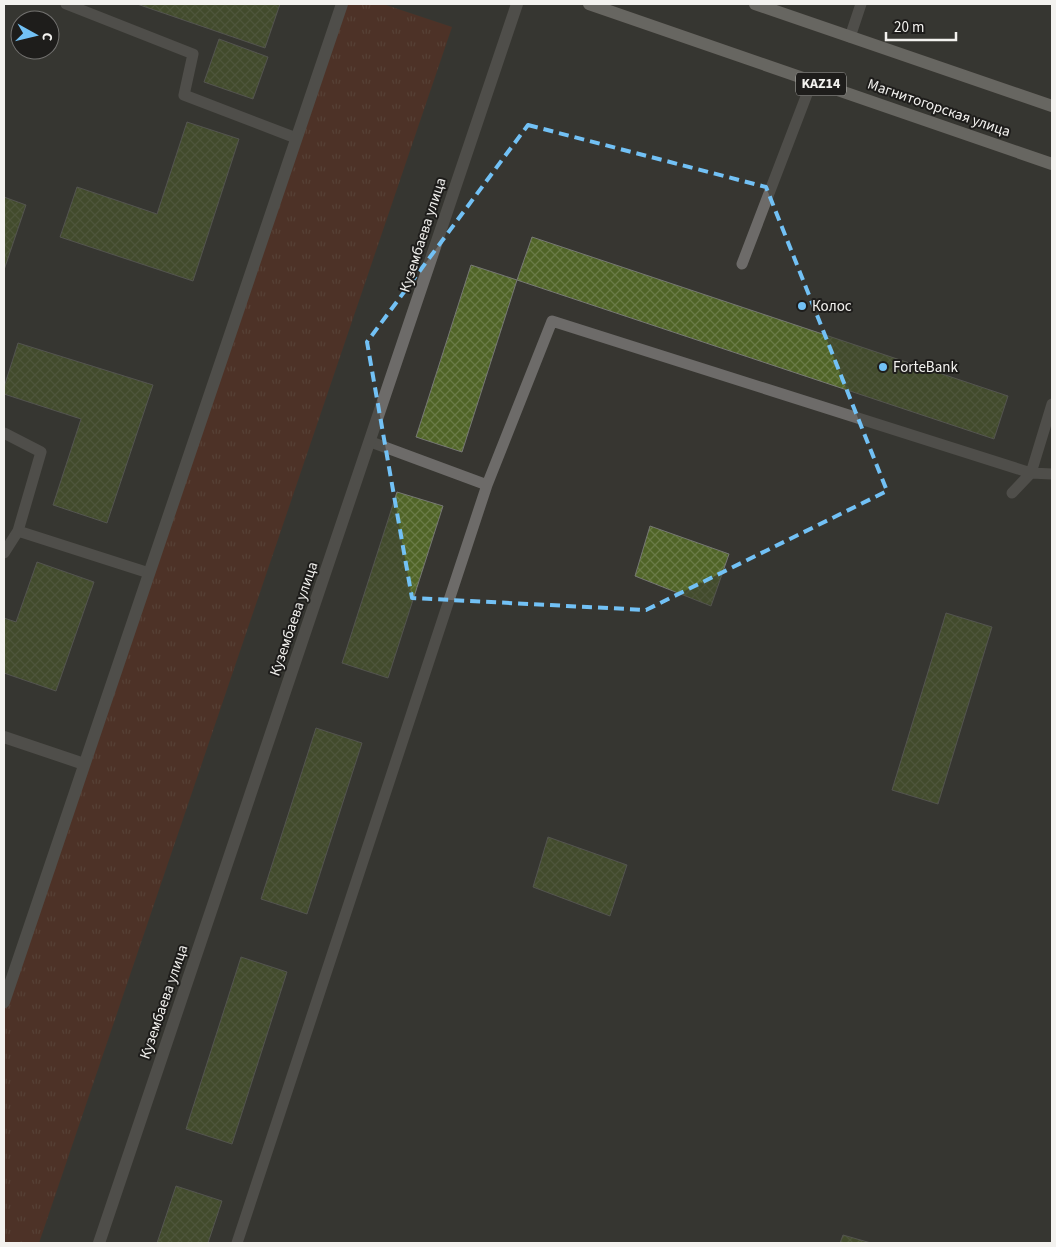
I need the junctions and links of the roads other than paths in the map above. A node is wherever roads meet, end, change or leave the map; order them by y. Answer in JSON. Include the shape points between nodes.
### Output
{"nodes":[{"id":1,"x":66,"y":4,"type":"edge"},
{"id":2,"x":342,"y":4,"type":"edge"},
{"id":3,"x":517,"y":4,"type":"edge"},
{"id":4,"x":589,"y":4,"type":"edge"},
{"id":5,"x":755,"y":4,"type":"edge"},
{"id":6,"x":861,"y":4,"type":"edge"},
{"id":7,"x":850,"y":37,"type":"junction"},
{"id":8,"x":812,"y":81,"type":"junction"},
{"id":9,"x":1052,"y":106,"type":"edge"},
{"id":10,"x":296,"y":138,"type":"junction"},
{"id":11,"x":1052,"y":164,"type":"edge"},
{"id":12,"x":742,"y":264,"type":"dead end"},
{"id":13,"x":1052,"y":404,"type":"edge"},
{"id":14,"x":4,"y":433,"type":"edge"},
{"id":15,"x":371,"y":442,"type":"junction"},
{"id":16,"x":1031,"y":473,"type":"junction"},
{"id":17,"x":1052,"y":474,"type":"edge"},
{"id":18,"x":487,"y":484,"type":"junction"},
{"id":19,"x":1012,"y":494,"type":"dead end"},
{"id":20,"x":18,"y":530,"type":"junction"},
{"id":21,"x":4,"y":553,"type":"edge"},
{"id":22,"x":149,"y":573,"type":"junction"},
{"id":23,"x":4,"y":737,"type":"edge"},
{"id":24,"x":84,"y":764,"type":"junction"},
{"id":25,"x":4,"y":1002,"type":"edge"},
{"id":26,"x":99,"y":1243,"type":"edge"},
{"id":27,"x":237,"y":1243,"type":"edge"}],
"edges":[{"from":1,"to":10,"type":"lane","via":[[194,54],[184,95]]},
{"from":2,"to":10,"type":"street"},
{"from":3,"to":15,"type":"street","name":"Кузембаева улица"},
{"from":4,"to":8,"type":"main road","name":"Магнитогорская улица","number":"KAZ14"},
{"from":5,"to":7,"type":"main road"},
{"from":6,"to":7,"type":"lane"},
{"from":7,"to":9,"type":"main road"},
{"from":8,"to":11,"type":"main road","name":"Магнитогорская улица","number":"KAZ14"},
{"from":8,"to":12,"type":"lane"},
{"from":10,"to":22,"type":"street"},
{"from":13,"to":16,"type":"lane"},
{"from":14,"to":20,"type":"lane","via":[[41,452]]},
{"from":15,"to":18,"type":"lane"},
{"from":15,"to":26,"type":"street","name":"Кузембаева улица"},
{"from":16,"to":17,"type":"lane"},
{"from":16,"to":18,"type":"lane","via":[[552,321]]},
{"from":16,"to":19,"type":"lane"},
{"from":18,"to":27,"type":"lane"},
{"from":20,"to":21,"type":"lane"},
{"from":20,"to":22,"type":"lane"},
{"from":22,"to":24,"type":"street"},
{"from":23,"to":24,"type":"street"},
{"from":24,"to":25,"type":"street"}]}
